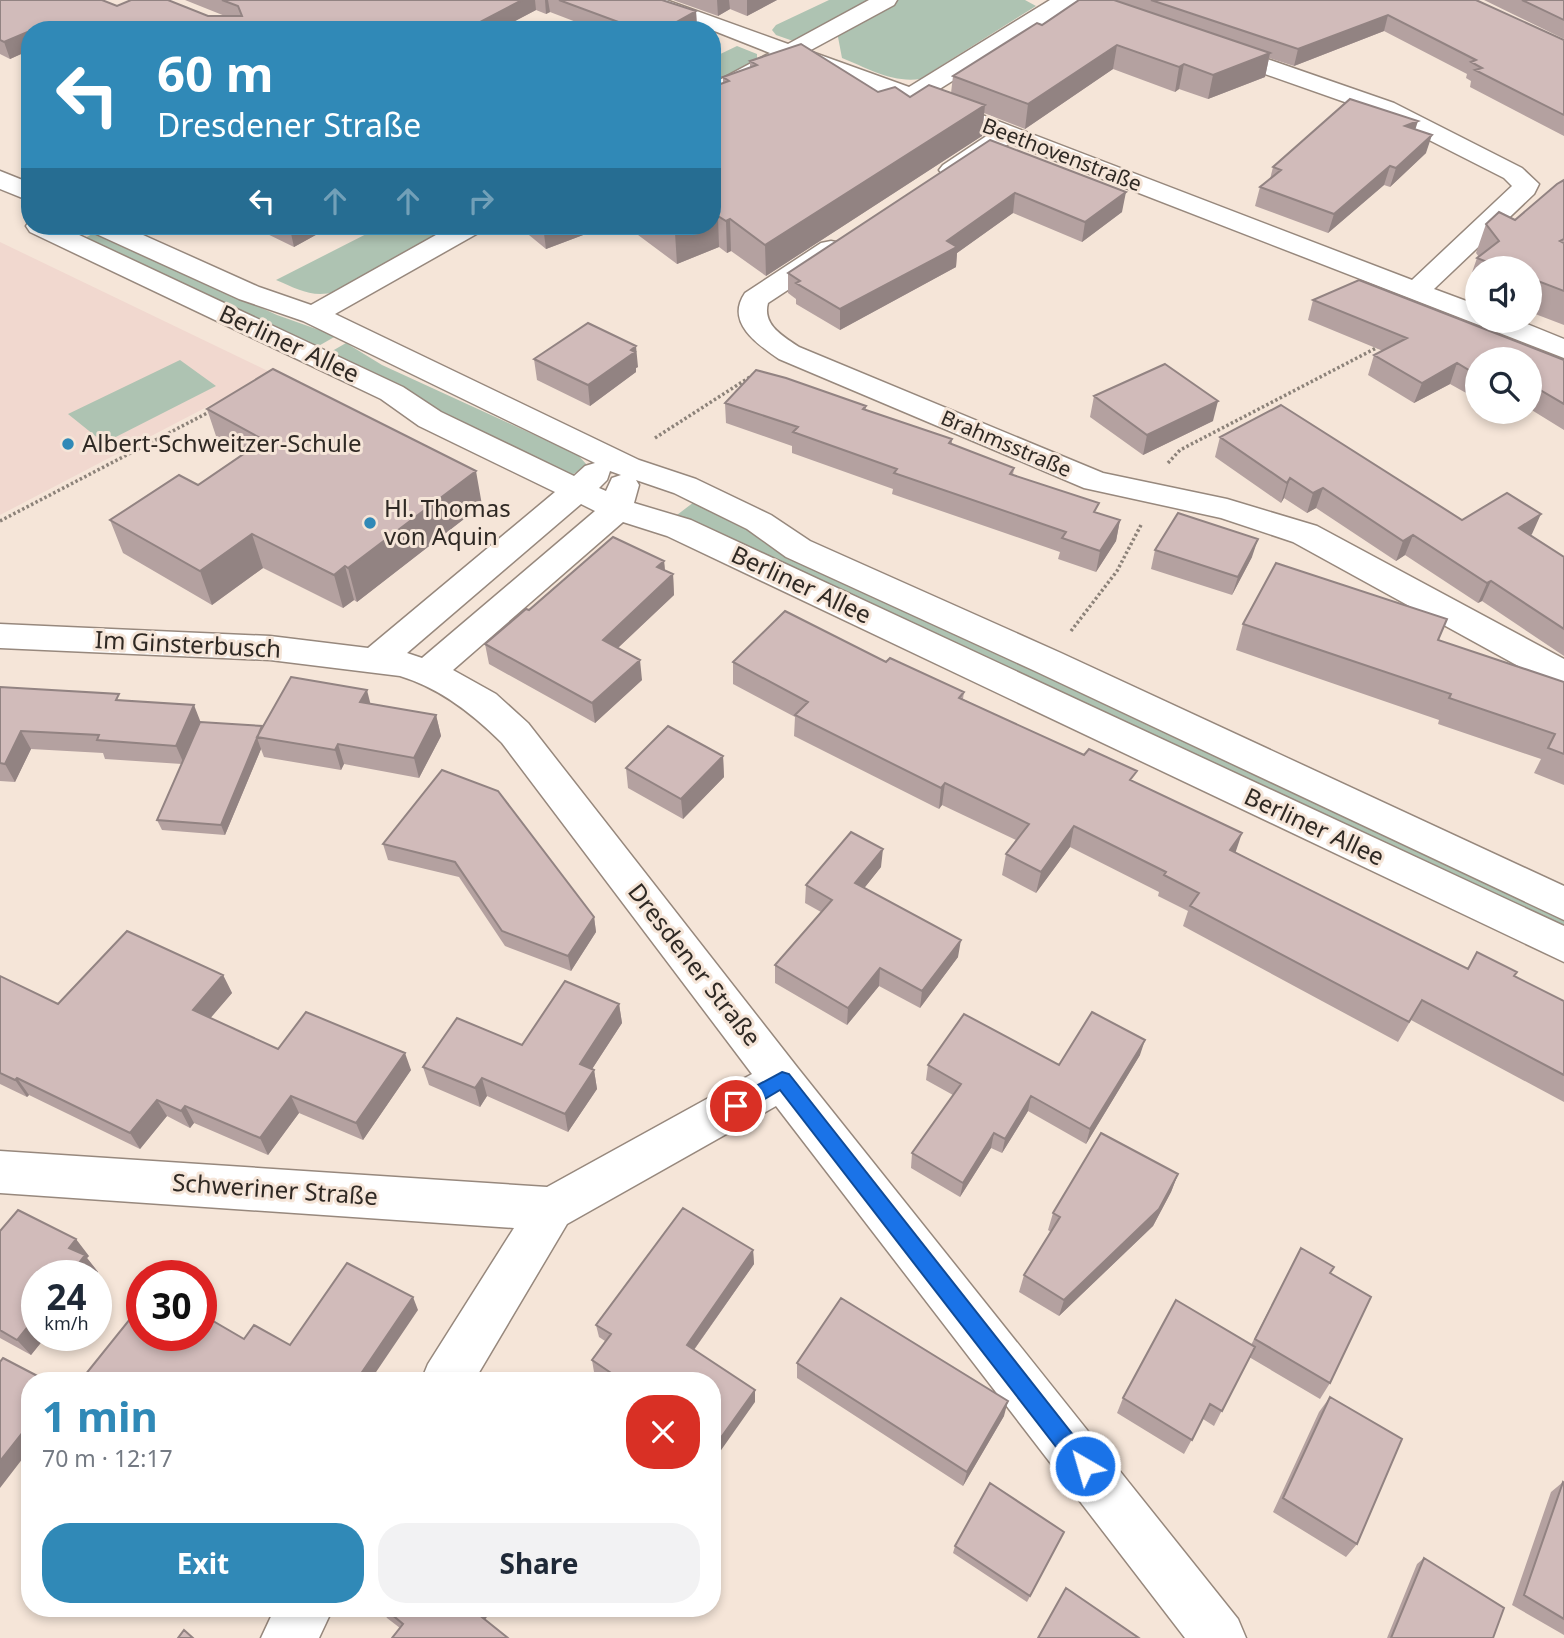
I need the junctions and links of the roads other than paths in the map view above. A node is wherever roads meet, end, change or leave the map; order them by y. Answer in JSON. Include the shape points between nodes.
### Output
{"nodes":[{"id":1,"x":645,"y":0,"type":"edge"},
{"id":2,"x":886,"y":0,"type":"edge"},
{"id":3,"x":1069,"y":0,"type":"edge"},
{"id":4,"x":705,"y":21,"type":"edge"},
{"id":5,"x":1148,"y":26,"type":"edge"},
{"id":6,"x":721,"y":27,"type":"edge"},
{"id":7,"x":1200,"y":44,"type":"edge"},
{"id":8,"x":791,"y":51,"type":"junction"},
{"id":9,"x":721,"y":88,"type":"edge"},
{"id":10,"x":911,"y":96,"type":"junction"},
{"id":11,"x":1006,"y":134,"type":"junction"},
{"id":12,"x":0,"y":179,"type":"edge"},
{"id":13,"x":926,"y":187,"type":"edge"},
{"id":14,"x":21,"y":204,"type":"edge"},
{"id":15,"x":858,"y":232,"type":"edge"},
{"id":16,"x":72,"y":235,"type":"edge"},
{"id":17,"x":121,"y":235,"type":"edge"},
{"id":18,"x":455,"y":235,"type":"edge"},
{"id":19,"x":1416,"y":291,"type":"junction"},
{"id":20,"x":1465,"y":310,"type":"edge"},
{"id":21,"x":313,"y":315,"type":"junction"},
{"id":22,"x":1524,"y":333,"type":"edge"},
{"id":23,"x":1564,"y":349,"type":"edge"},
{"id":24,"x":620,"y":463,"type":"junction"},
{"id":25,"x":578,"y":489,"type":"junction"},
{"id":26,"x":617,"y":509,"type":"junction"},
{"id":27,"x":0,"y":636,"type":"edge"},
{"id":28,"x":376,"y":660,"type":"junction"},
{"id":29,"x":428,"y":672,"type":"junction"},
{"id":30,"x":1564,"y":675,"type":"edge"},
{"id":31,"x":1564,"y":904,"type":"edge"},
{"id":32,"x":1564,"y":945,"type":"edge"},
{"id":33,"x":782,"y":1080,"type":"junction"},
{"id":34,"x":0,"y":1171,"type":"edge"},
{"id":35,"x":551,"y":1209,"type":"junction"},
{"id":36,"x":451,"y":1372,"type":"edge"},
{"id":37,"x":301,"y":1617,"type":"edge"},
{"id":38,"x":288,"y":1638,"type":"edge"},
{"id":39,"x":1219,"y":1638,"type":"edge"}],
"edges":[{"from":1,"to":4,"type":"street","name":"Beethovenstraße"},
{"from":2,"to":8,"type":"street"},
{"from":3,"to":5,"type":"street"},
{"from":3,"to":10,"type":"street"},
{"from":6,"to":8,"type":"street","name":"Beethovenstraße"},
{"from":7,"to":19,"type":"street","via":[[1385,108],[1527,184]]},
{"from":8,"to":9,"type":"street"},
{"from":8,"to":10,"type":"street","name":"Beethovenstraße"},
{"from":10,"to":11,"type":"street","name":"Beethovenstraße"},
{"from":11,"to":13,"type":"street"},
{"from":11,"to":19,"type":"street","name":"Beethovenstraße"},
{"from":12,"to":14,"type":"street","name":"Berliner Allee"},
{"from":15,"to":30,"type":"street","name":"Brahmsstraße","via":[[755,299],[750,315],[767,338],[789,353],[1095,481],[1227,509],[1305,534]]},
{"from":16,"to":25,"type":"street","name":"Berliner Allee","via":[[392,393],[430,419]]},
{"from":17,"to":21,"type":"street","name":"Berliner Allee","via":[[249,293]]},
{"from":18,"to":21,"type":"street"},
{"from":19,"to":20,"type":"street","name":"Beethovenstraße"},
{"from":21,"to":24,"type":"street","name":"Berliner Allee"},
{"from":22,"to":23,"type":"street"},
{"from":24,"to":25,"type":"street"},
{"from":24,"to":26,"type":"street"},
{"from":24,"to":31,"type":"street","name":"Berliner Allee","via":[[685,486],[759,522],[797,549]]},
{"from":25,"to":26,"type":"street","name":"Berliner Allee"},
{"from":25,"to":28,"type":"street"},
{"from":26,"to":29,"type":"street"},
{"from":26,"to":32,"type":"street","name":"Berliner Allee","via":[[679,528]]},
{"from":27,"to":28,"type":"street","name":"Im Ginsterbusch","via":[[270,648]]},
{"from":28,"to":29,"type":"street","name":"Im Ginsterbusch"},
{"from":29,"to":33,"type":"street","name":"Dresdener Straße","via":[[483,703],[515,733]]},
{"from":33,"to":35,"type":"street"},
{"from":33,"to":39,"type":"street","name":"Dresdener Straße"},
{"from":34,"to":35,"type":"street","name":"Schweriner Straße"},
{"from":35,"to":36,"type":"street"},
{"from":37,"to":38,"type":"street"}]}
